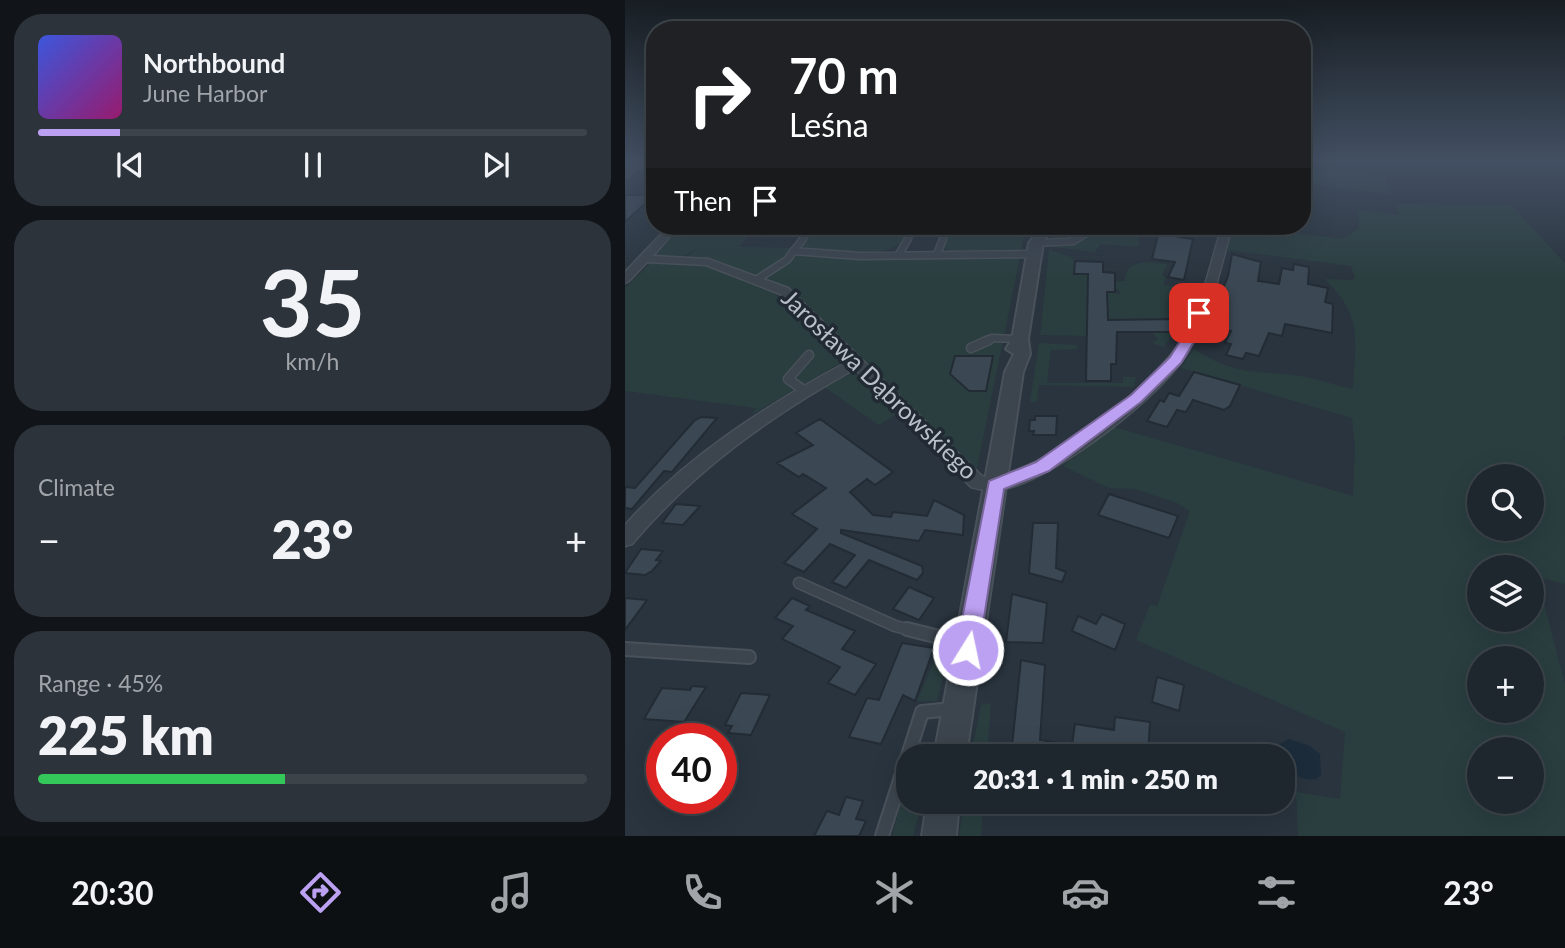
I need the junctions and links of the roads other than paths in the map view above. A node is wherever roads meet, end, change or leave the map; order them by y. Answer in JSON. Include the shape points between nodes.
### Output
{"nodes":[{"id":1,"x":666,"y":235,"type":"edge"},
{"id":2,"x":806,"y":235,"type":"edge"},
{"id":3,"x":911,"y":235,"type":"edge"},
{"id":4,"x":944,"y":235,"type":"edge"},
{"id":5,"x":1041,"y":235,"type":"edge"},
{"id":6,"x":1082,"y":235,"type":"edge"},
{"id":7,"x":1224,"y":235,"type":"edge"},
{"id":8,"x":1035,"y":248,"type":"junction"},
{"id":9,"x":793,"y":251,"type":"junction"},
{"id":10,"x":899,"y":254,"type":"junction"},
{"id":11,"x":937,"y":254,"type":"junction"},
{"id":12,"x":625,"y":259,"type":"edge"},
{"id":13,"x":644,"y":259,"type":"junction"},
{"id":14,"x":625,"y":279,"type":"edge"},
{"id":15,"x":756,"y":280,"type":"junction"},
{"id":16,"x":1020,"y":338,"type":"junction"},
{"id":17,"x":971,"y":348,"type":"dead end"},
{"id":18,"x":809,"y":355,"type":"dead end"},
{"id":19,"x":856,"y":363,"type":"junction"},
{"id":20,"x":805,"y":391,"type":"junction"},
{"id":21,"x":995,"y":485,"type":"junction"},
{"id":22,"x":625,"y":538,"type":"edge"},
{"id":23,"x":799,"y":583,"type":"dead end"},
{"id":24,"x":969,"y":644,"type":"junction"},
{"id":25,"x":625,"y":649,"type":"edge"},
{"id":26,"x":749,"y":657,"type":"dead end"},
{"id":27,"x":958,"y":709,"type":"junction"},
{"id":28,"x":952,"y":744,"type":"edge"},
{"id":29,"x":882,"y":836,"type":"edge"}],
"edges":[{"from":1,"to":13,"type":"street"},
{"from":2,"to":9,"type":"lane"},
{"from":3,"to":10,"type":"lane"},
{"from":4,"to":11,"type":"lane"},
{"from":5,"to":8,"type":"street"},
{"from":6,"to":8,"type":"street","via":[[1070,242]]},
{"from":7,"to":21,"type":"street","via":[[1195,326],[1176,360],[1136,398],[1049,463]]},
{"from":8,"to":11,"type":"lane"},
{"from":8,"to":16,"type":"street"},
{"from":9,"to":10,"type":"lane"},
{"from":9,"to":15,"type":"lane","via":[[788,260]]},
{"from":10,"to":11,"type":"lane"},
{"from":12,"to":13,"type":"street","name":"Jarosława Dąbrowskiego"},
{"from":13,"to":14,"type":"street"},
{"from":13,"to":15,"type":"street","name":"Jarosława Dąbrowskiego","via":[[708,262]]},
{"from":15,"to":19,"type":"street","name":"Jarosława Dąbrowskiego","via":[[790,295]]},
{"from":16,"to":17,"type":"lane","via":[[992,338]]},
{"from":16,"to":21,"type":"street","via":[[1023,350],[1014,372]]},
{"from":18,"to":20,"type":"lane","via":[[788,379]]},
{"from":19,"to":20,"type":"street"},
{"from":19,"to":21,"type":"street","name":"Jarosława Dąbrowskiego","via":[[977,482]]},
{"from":20,"to":22,"type":"street","via":[[677,480]]},
{"from":21,"to":24,"type":"street"},
{"from":23,"to":24,"type":"lane","via":[[895,626]]},
{"from":24,"to":27,"type":"street"},
{"from":25,"to":26,"type":"lane"},
{"from":27,"to":28,"type":"street"},
{"from":27,"to":29,"type":"lane","via":[[922,712]]}]}
